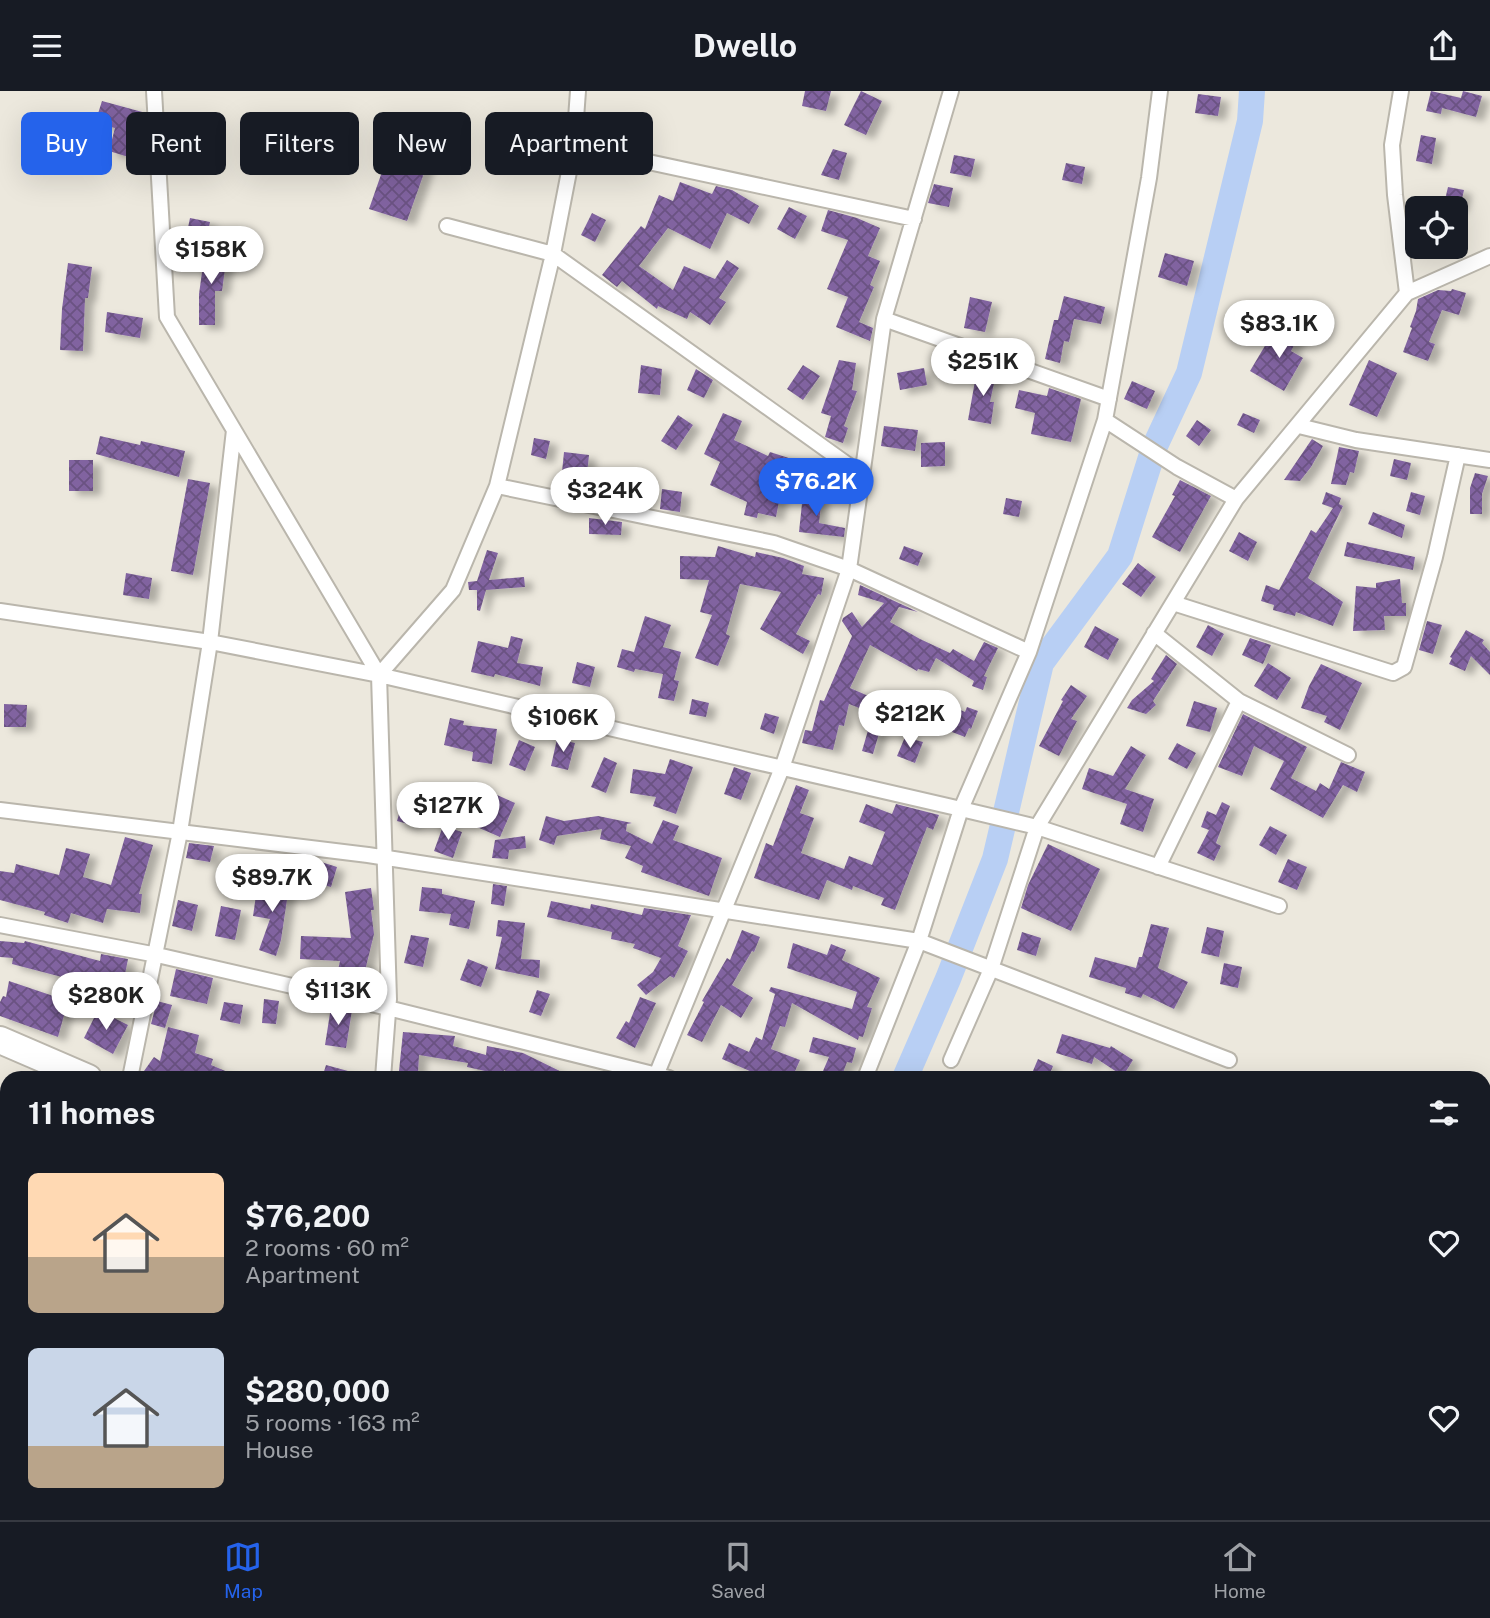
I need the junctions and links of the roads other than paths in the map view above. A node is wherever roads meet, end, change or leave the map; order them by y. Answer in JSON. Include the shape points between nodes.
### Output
{"nodes":[{"id":1,"x":154,"y":91,"type":"edge"},
{"id":2,"x":578,"y":91,"type":"edge"},
{"id":3,"x":951,"y":91,"type":"edge"},
{"id":4,"x":1160,"y":91,"type":"edge"},
{"id":5,"x":1401,"y":91,"type":"edge"},
{"id":6,"x":576,"y":112,"type":"edge"},
{"id":7,"x":653,"y":163,"type":"edge"},
{"id":8,"x":568,"y":175,"type":"edge"},
{"id":9,"x":914,"y":219,"type":"junction"},
{"id":10,"x":447,"y":226,"type":"dead end"},
{"id":11,"x":553,"y":254,"type":"junction"},
{"id":12,"x":1490,"y":256,"type":"edge"},
{"id":13,"x":1407,"y":293,"type":"junction"},
{"id":14,"x":884,"y":319,"type":"junction"},
{"id":15,"x":1109,"y":400,"type":"junction"},
{"id":16,"x":1105,"y":420,"type":"junction"},
{"id":17,"x":1299,"y":426,"type":"junction"},
{"id":18,"x":234,"y":430,"type":"junction"},
{"id":19,"x":1458,"y":455,"type":"junction"},
{"id":20,"x":1490,"y":460,"type":"edge"},
{"id":21,"x":862,"y":475,"type":"junction"},
{"id":22,"x":497,"y":486,"type":"junction"},
{"id":23,"x":1236,"y":499,"type":"junction"},
{"id":24,"x":849,"y":569,"type":"junction"},
{"id":25,"x":1173,"y":603,"type":"junction"},
{"id":26,"x":1,"y":616,"type":"edge"},
{"id":27,"x":1154,"y":633,"type":"junction"},
{"id":28,"x":210,"y":642,"type":"junction"},
{"id":29,"x":1029,"y":652,"type":"junction"},
{"id":30,"x":379,"y":675,"type":"junction"},
{"id":31,"x":1239,"y":701,"type":"junction"},
{"id":32,"x":1348,"y":755,"type":"dead end"},
{"id":33,"x":782,"y":768,"type":"junction"},
{"id":34,"x":961,"y":809,"type":"junction"},
{"id":35,"x":0,"y":810,"type":"edge"},
{"id":36,"x":1037,"y":827,"type":"junction"},
{"id":37,"x":180,"y":832,"type":"junction"},
{"id":38,"x":384,"y":857,"type":"junction"},
{"id":39,"x":1158,"y":867,"type":"junction"},
{"id":40,"x":1279,"y":907,"type":"dead end"},
{"id":41,"x":724,"y":910,"type":"junction"},
{"id":42,"x":0,"y":925,"type":"edge"},
{"id":43,"x":919,"y":941,"type":"junction"},
{"id":44,"x":157,"y":955,"type":"junction"},
{"id":45,"x":991,"y":968,"type":"junction"},
{"id":46,"x":388,"y":1008,"type":"junction"},
{"id":47,"x":0,"y":1041,"type":"edge"},
{"id":48,"x":951,"y":1061,"type":"dead end"},
{"id":49,"x":1230,"y":1061,"type":"dead end"},
{"id":50,"x":71,"y":1071,"type":"edge"},
{"id":51,"x":132,"y":1071,"type":"edge"},
{"id":52,"x":384,"y":1071,"type":"edge"},
{"id":53,"x":636,"y":1071,"type":"edge"},
{"id":54,"x":662,"y":1071,"type":"edge"},
{"id":55,"x":868,"y":1071,"type":"edge"}],
"edges":[{"from":1,"to":18,"type":"street","via":[[167,317]]},
{"from":2,"to":6,"type":"street"},
{"from":3,"to":9,"type":"street"},
{"from":4,"to":15,"type":"street"},
{"from":5,"to":13,"type":"street","via":[[1392,145]]},
{"from":7,"to":9,"type":"street"},
{"from":8,"to":11,"type":"street"},
{"from":9,"to":14,"type":"street"},
{"from":10,"to":11,"type":"street"},
{"from":11,"to":21,"type":"street"},
{"from":11,"to":22,"type":"street"},
{"from":12,"to":13,"type":"street"},
{"from":13,"to":17,"type":"street"},
{"from":14,"to":15,"type":"street"},
{"from":14,"to":21,"type":"street"},
{"from":15,"to":16,"type":"street"},
{"from":16,"to":23,"type":"street"},
{"from":16,"to":29,"type":"street"},
{"from":17,"to":19,"type":"street","via":[[1356,440]]},
{"from":17,"to":23,"type":"street"},
{"from":18,"to":28,"type":"street"},
{"from":18,"to":30,"type":"street"},
{"from":19,"to":20,"type":"street"},
{"from":19,"to":25,"type":"street","via":[[1435,557],[1404,667],[1399,671],[1393,673]]},
{"from":21,"to":24,"type":"street"},
{"from":22,"to":24,"type":"street","via":[[774,543]]},
{"from":22,"to":30,"type":"street","via":[[453,590]]},
{"from":23,"to":25,"type":"street"},
{"from":24,"to":29,"type":"street"},
{"from":24,"to":33,"type":"street"},
{"from":25,"to":27,"type":"street"},
{"from":26,"to":28,"type":"street"},
{"from":27,"to":31,"type":"street"},
{"from":27,"to":36,"type":"street"},
{"from":28,"to":30,"type":"street"},
{"from":28,"to":37,"type":"street"},
{"from":29,"to":34,"type":"street"},
{"from":30,"to":33,"type":"street"},
{"from":30,"to":38,"type":"street"},
{"from":31,"to":32,"type":"street"},
{"from":31,"to":39,"type":"street"},
{"from":33,"to":34,"type":"street"},
{"from":33,"to":41,"type":"street"},
{"from":34,"to":36,"type":"street"},
{"from":34,"to":43,"type":"street"},
{"from":35,"to":37,"type":"street"},
{"from":36,"to":39,"type":"street"},
{"from":36,"to":45,"type":"street"},
{"from":37,"to":38,"type":"street"},
{"from":37,"to":44,"type":"street"},
{"from":38,"to":41,"type":"street"},
{"from":38,"to":46,"type":"street"},
{"from":39,"to":40,"type":"street"},
{"from":41,"to":43,"type":"street"},
{"from":41,"to":54,"type":"street"},
{"from":42,"to":44,"type":"street"},
{"from":43,"to":45,"type":"street"},
{"from":43,"to":55,"type":"street"},
{"from":44,"to":46,"type":"street"},
{"from":44,"to":51,"type":"street"},
{"from":45,"to":48,"type":"street"},
{"from":45,"to":49,"type":"street"},
{"from":46,"to":52,"type":"street"},
{"from":46,"to":53,"type":"street"},
{"from":47,"to":50,"type":"highway"}]}
